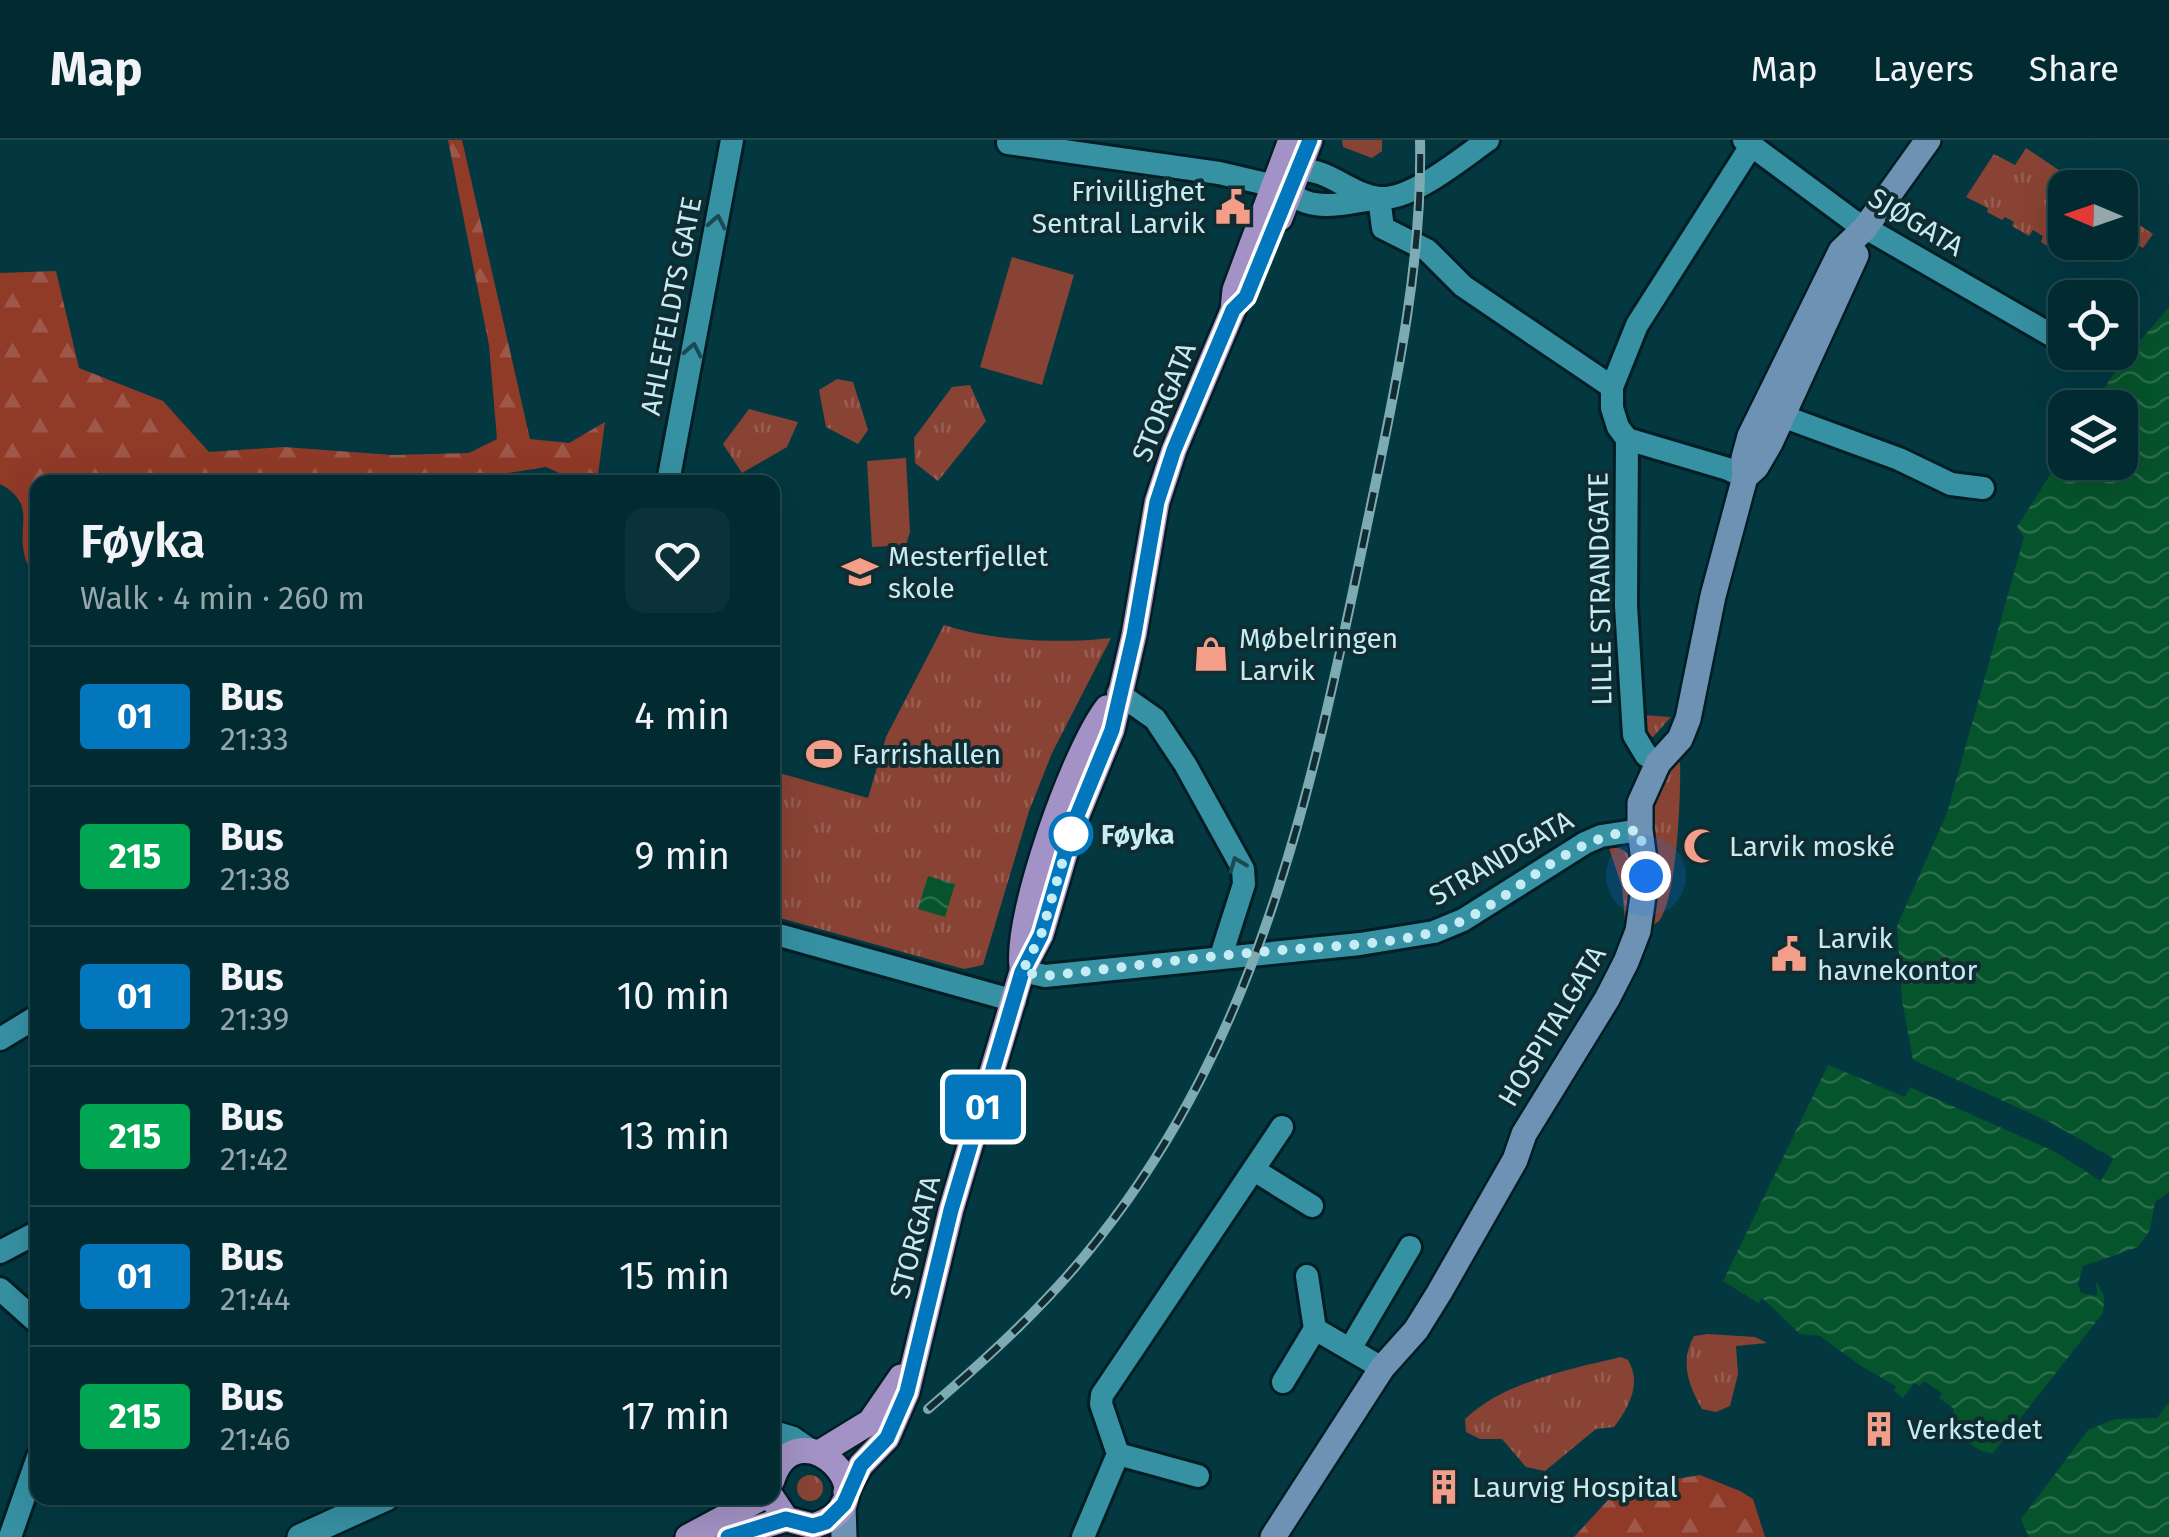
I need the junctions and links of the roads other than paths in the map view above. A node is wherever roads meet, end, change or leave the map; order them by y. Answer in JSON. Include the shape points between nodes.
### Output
{"nodes":[{"id":1,"x":732,"y":140,"type":"edge"},
{"id":2,"x":1291,"y":140,"type":"edge"},
{"id":3,"x":1310,"y":140,"type":"edge"},
{"id":4,"x":1488,"y":140,"type":"edge"},
{"id":5,"x":1928,"y":140,"type":"edge"},
{"id":6,"x":1009,"y":142,"type":"edge"},
{"id":7,"x":1748,"y":143,"type":"edge"},
{"id":8,"x":1285,"y":182,"type":"junction"},
{"id":9,"x":1379,"y":198,"type":"junction"},
{"id":10,"x":1865,"y":228,"type":"junction"},
{"id":11,"x":2048,"y":333,"type":"edge"},
{"id":12,"x":1612,"y":387,"type":"junction"},
{"id":13,"x":1772,"y":412,"type":"junction"},
{"id":14,"x":1627,"y":439,"type":"junction"},
{"id":15,"x":669,"y":475,"type":"edge"},
{"id":16,"x":1745,"y":477,"type":"junction"},
{"id":17,"x":1983,"y":488,"type":"dead end"},
{"id":18,"x":1118,"y":693,"type":"junction"},
{"id":19,"x":1658,"y":763,"type":"junction"},
{"id":20,"x":1640,"y":830,"type":"junction"},
{"id":21,"x":780,"y":935,"type":"edge"},
{"id":22,"x":1221,"y":956,"type":"junction"},
{"id":23,"x":1022,"y":972,"type":"junction"},
{"id":24,"x":1015,"y":1001,"type":"junction"},
{"id":25,"x":30,"y":1021,"type":"edge"},
{"id":26,"x":0,"y":1039,"type":"edge"},
{"id":27,"x":1282,"y":1127,"type":"dead end"},
{"id":28,"x":1254,"y":1170,"type":"junction"},
{"id":29,"x":1312,"y":1206,"type":"dead end"},
{"id":30,"x":30,"y":1236,"type":"edge"},
{"id":31,"x":1410,"y":1247,"type":"dead end"},
{"id":32,"x":0,"y":1252,"type":"edge"},
{"id":33,"x":1307,"y":1276,"type":"dead end"},
{"id":34,"x":0,"y":1289,"type":"edge"},
{"id":35,"x":30,"y":1316,"type":"edge"},
{"id":36,"x":1315,"y":1329,"type":"junction"},
{"id":37,"x":918,"y":1346,"type":"junction"},
{"id":38,"x":1350,"y":1348,"type":"junction"},
{"id":39,"x":1382,"y":1368,"type":"junction"},
{"id":40,"x":1283,"y":1382,"type":"dead end"},
{"id":41,"x":780,"y":1435,"type":"edge"},
{"id":42,"x":814,"y":1452,"type":"junction"},
{"id":43,"x":1118,"y":1454,"type":"junction"},
{"id":44,"x":780,"y":1463,"type":"edge"},
{"id":45,"x":1198,"y":1476,"type":"dead end"},
{"id":46,"x":30,"y":1480,"type":"edge"},
{"id":47,"x":845,"y":1498,"type":"junction"},
{"id":48,"x":371,"y":1505,"type":"edge"},
{"id":49,"x":748,"y":1505,"type":"edge"},
{"id":50,"x":792,"y":1520,"type":"edge"},
{"id":51,"x":10,"y":1537,"type":"edge"},
{"id":52,"x":300,"y":1537,"type":"edge"},
{"id":53,"x":688,"y":1537,"type":"edge"},
{"id":54,"x":728,"y":1537,"type":"edge"},
{"id":55,"x":844,"y":1537,"type":"edge"},
{"id":56,"x":1083,"y":1537,"type":"edge"},
{"id":57,"x":1274,"y":1537,"type":"edge"}],
"edges":[{"from":15,"to":1,"type":"street","name":"AHLEFELDTS GATE","one_way":true},
{"from":2,"to":8,"type":"main road","name":"STORGATA"},
{"from":3,"to":8,"type":"main road","name":"STORGATA"},
{"from":4,"to":9,"type":"street","via":[[1433,178]]},
{"from":5,"to":10,"type":"main road"},
{"from":6,"to":8,"type":"street"},
{"from":7,"to":10,"type":"street","name":"SJØGATA"},
{"from":7,"to":12,"type":"street","via":[[1636,325]]},
{"from":8,"to":9,"type":"street","via":[[1316,205]]},
{"from":8,"to":18,"type":"main road","name":"STORGATA","via":[[1235,290],[1233,310],[1157,502]]},
{"from":9,"to":12,"type":"street","via":[[1383,228],[1427,250],[1463,286]]},
{"from":10,"to":11,"type":"street","name":"SJØGATA"},
{"from":10,"to":13,"type":"main road","via":[[1840,252]]},
{"from":12,"to":14,"type":"street","name":"LILLE STRANDGATE","via":[[1612,408]]},
{"from":13,"to":16,"type":"main road","via":[[1747,447]]},
{"from":13,"to":17,"type":"street","via":[[1951,484]]},
{"from":14,"to":16,"type":"street"},
{"from":14,"to":19,"type":"street","name":"LILLE STRANDGATE","via":[[1634,736]]},
{"from":16,"to":19,"type":"main road","via":[[1688,719]]},
{"from":22,"to":18,"type":"street","one_way":true,"via":[[1243,868],[1155,718]]},
{"from":18,"to":23,"type":"main road","name":"STORGATA","via":[[1063,796],[1023,929]]},
{"from":19,"to":20,"type":"main road","via":[[1640,804]]},
{"from":20,"to":22,"type":"street","name":"STRANDGATA","via":[[1585,843],[1434,932]]},
{"from":20,"to":39,"type":"main road","name":"HOSPITALGATA","via":[[1646,876],[1635,943],[1524,1134],[1503,1152],[1469,1207],[1401,1322]]},
{"from":21,"to":24,"type":"street"},
{"from":22,"to":23,"type":"street","name":"STRANDGATA","via":[[1045,976]]},
{"from":23,"to":24,"type":"main road","name":"STORGATA"},
{"from":24,"to":37,"type":"main road","name":"STORGATA","via":[[951,1210]]},
{"from":25,"to":26,"type":"street"},
{"from":27,"to":28,"type":"street"},
{"from":28,"to":29,"type":"street"},
{"from":28,"to":43,"type":"street","via":[[1102,1394]]},
{"from":30,"to":32,"type":"street"},
{"from":31,"to":38,"type":"street"},
{"from":33,"to":36,"type":"street"},
{"from":34,"to":35,"type":"street"},
{"from":36,"to":38,"type":"street"},
{"from":36,"to":40,"type":"street"},
{"from":37,"to":42,"type":"main road","name":"STORGATA","via":[[870,1422]]},
{"from":37,"to":47,"type":"main road","name":"STORGATA","via":[[887,1438],[861,1465]]},
{"from":38,"to":39,"type":"street"},
{"from":39,"to":57,"type":"main road","name":"HOSPITALGATA"},
{"from":41,"to":42,"type":"street"},
{"from":42,"to":44,"type":"main road","name":"STORGATA"},
{"from":42,"to":47,"type":"main road","via":[[840,1467]]},
{"from":43,"to":45,"type":"street"},
{"from":43,"to":56,"type":"street"},
{"from":46,"to":51,"type":"street"},
{"from":47,"to":50,"type":"main road","via":[[826,1522]]},
{"from":47,"to":55,"type":"main road"},
{"from":48,"to":52,"type":"street"},
{"from":49,"to":53,"type":"main road"},
{"from":50,"to":54,"type":"main road"}]}
